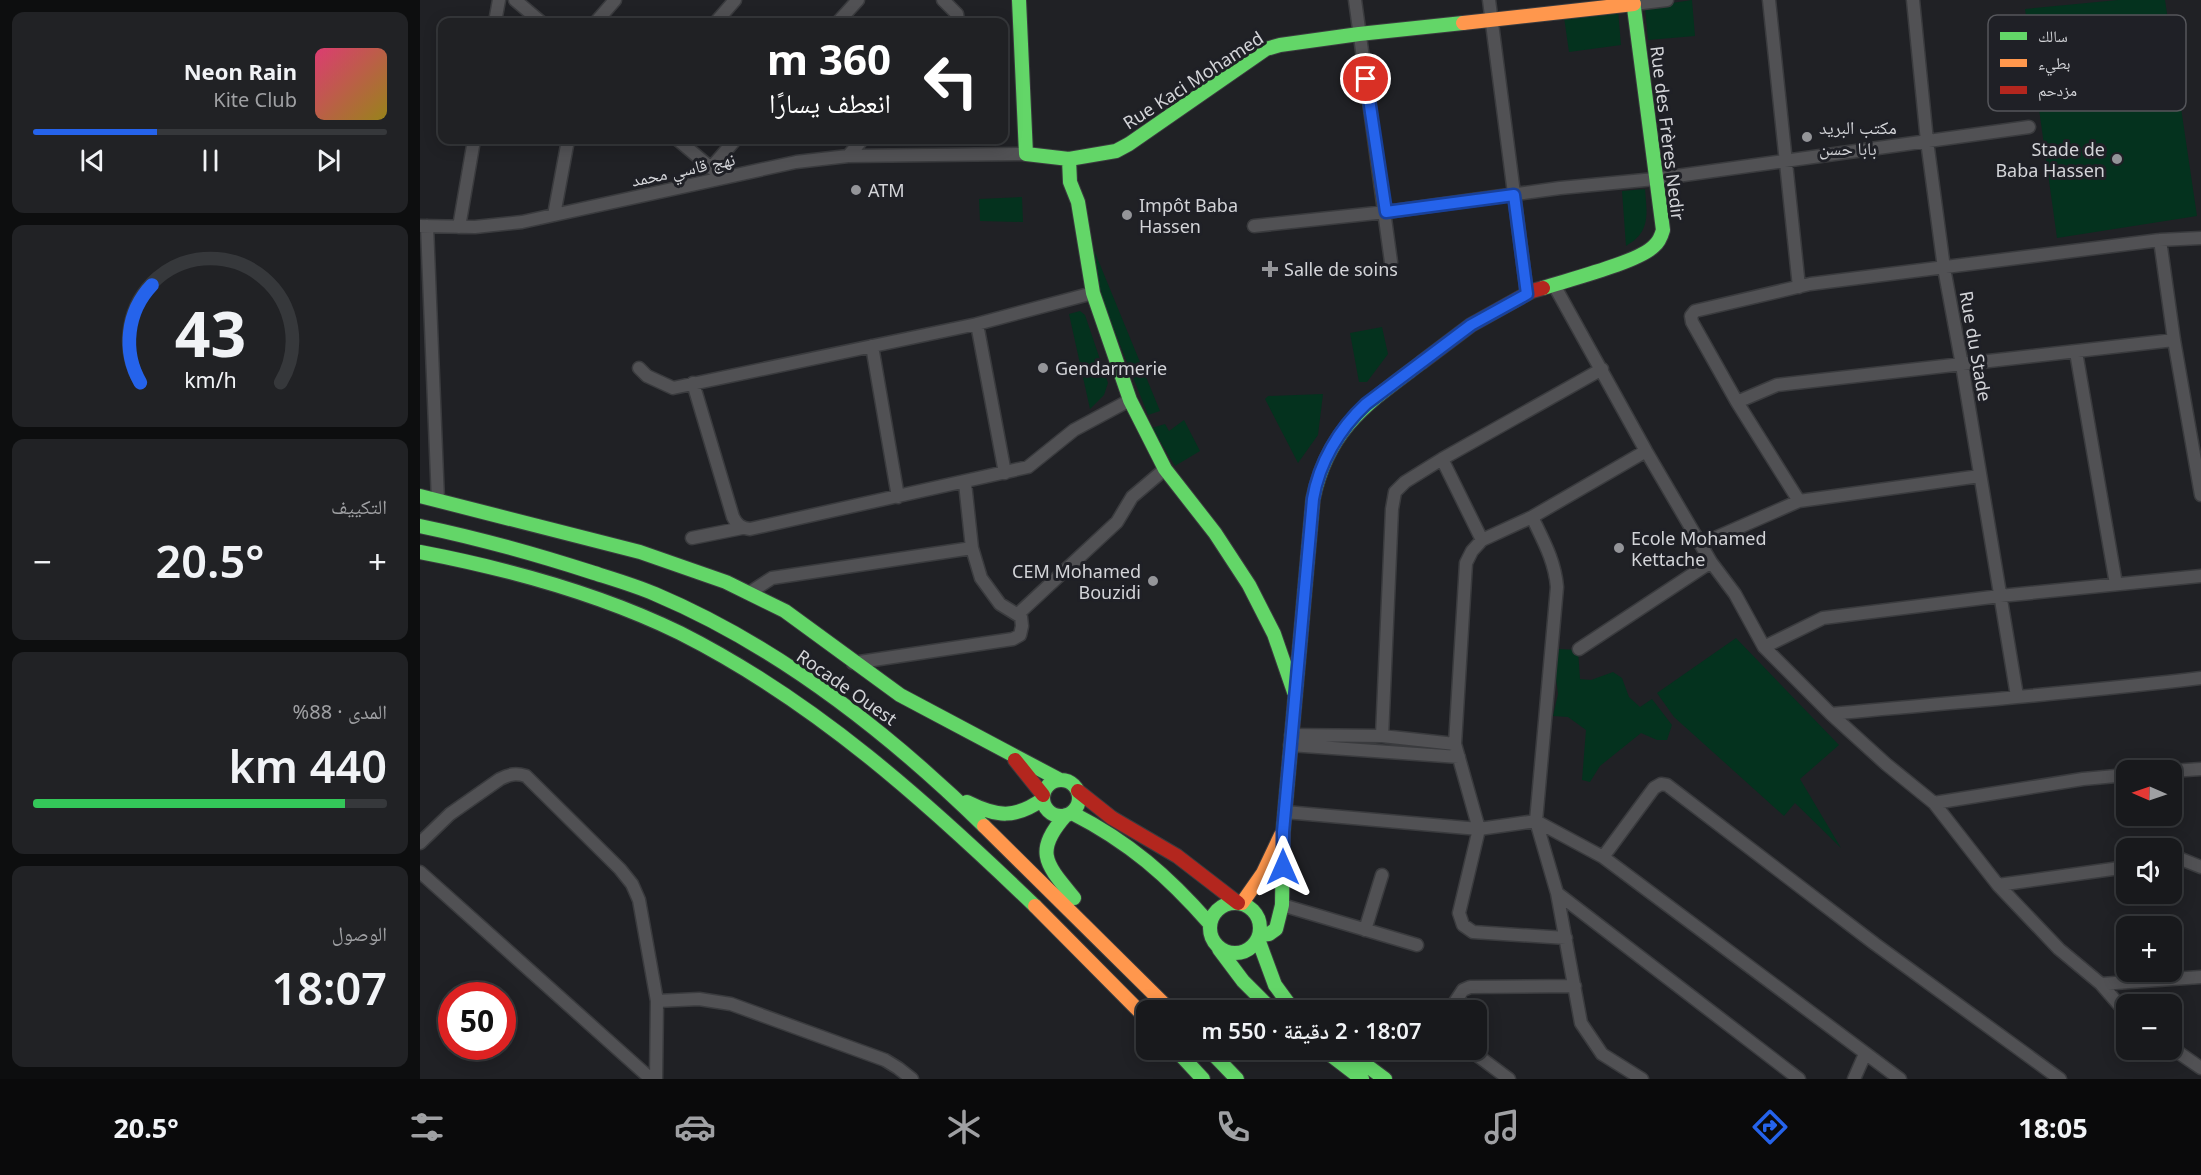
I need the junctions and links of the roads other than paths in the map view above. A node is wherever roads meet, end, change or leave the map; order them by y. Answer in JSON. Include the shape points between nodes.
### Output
{"nodes":[{"id":1,"x":499,"y":0,"type":"edge"},
{"id":2,"x":515,"y":0,"type":"edge"},
{"id":3,"x":615,"y":0,"type":"edge"},
{"id":4,"x":735,"y":0,"type":"edge"},
{"id":5,"x":858,"y":0,"type":"edge"},
{"id":6,"x":943,"y":0,"type":"edge"},
{"id":7,"x":1019,"y":0,"type":"edge"},
{"id":8,"x":1355,"y":0,"type":"edge"},
{"id":9,"x":1489,"y":0,"type":"edge"},
{"id":10,"x":1667,"y":0,"type":"edge"},
{"id":11,"x":1769,"y":0,"type":"edge"},
{"id":12,"x":1913,"y":0,"type":"edge"},
{"id":13,"x":1634,"y":2,"type":"edge"},
{"id":14,"x":496,"y":18,"type":"edge"},
{"id":15,"x":536,"y":18,"type":"edge"},
{"id":16,"x":599,"y":18,"type":"edge"},
{"id":17,"x":719,"y":18,"type":"edge"},
{"id":18,"x":842,"y":18,"type":"edge"},
{"id":19,"x":958,"y":18,"type":"edge"},
{"id":20,"x":1491,"y":20,"type":"junction"},
{"id":21,"x":1359,"y":34,"type":"junction"},
{"id":22,"x":2029,"y":127,"type":"dead end"},
{"id":23,"x":1927,"y":141,"type":"junction"},
{"id":24,"x":473,"y":144,"type":"edge"},
{"id":25,"x":567,"y":144,"type":"edge"},
{"id":26,"x":683,"y":144,"type":"edge"},
{"id":27,"x":732,"y":144,"type":"edge"},
{"id":28,"x":858,"y":144,"type":"edge"},
{"id":29,"x":1026,"y":154,"type":"junction"},
{"id":30,"x":848,"y":156,"type":"junction"},
{"id":31,"x":1069,"y":159,"type":"junction"},
{"id":32,"x":1785,"y":161,"type":"junction"},
{"id":33,"x":711,"y":168,"type":"junction"},
{"id":34,"x":723,"y":178,"type":"junction"},
{"id":35,"x":1655,"y":179,"type":"junction"},
{"id":36,"x":1518,"y":194,"type":"junction"},
{"id":37,"x":1386,"y":212,"type":"junction"},
{"id":38,"x":554,"y":216,"type":"junction"},
{"id":39,"x":423,"y":226,"type":"edge"},
{"id":40,"x":1254,"y":226,"type":"dead end"},
{"id":41,"x":459,"y":227,"type":"junction"},
{"id":42,"x":2201,"y":238,"type":"edge"},
{"id":43,"x":2160,"y":240,"type":"junction"},
{"id":44,"x":1391,"y":262,"type":"dead end"},
{"id":45,"x":1944,"y":268,"type":"junction"},
{"id":46,"x":1554,"y":285,"type":"junction"},
{"id":47,"x":1799,"y":287,"type":"junction"},
{"id":48,"x":1093,"y":293,"type":"junction"},
{"id":49,"x":1527,"y":294,"type":"junction"},
{"id":50,"x":425,"y":315,"type":"edge"},
{"id":51,"x":978,"y":324,"type":"junction"},
{"id":52,"x":2174,"y":340,"type":"junction"},
{"id":53,"x":872,"y":346,"type":"junction"},
{"id":54,"x":2076,"y":351,"type":"junction"},
{"id":55,"x":1962,"y":365,"type":"junction"},
{"id":56,"x":639,"y":368,"type":"dead end"},
{"id":57,"x":1602,"y":369,"type":"junction"},
{"id":58,"x":693,"y":383,"type":"junction"},
{"id":59,"x":1130,"y":400,"type":"junction"},
{"id":60,"x":1737,"y":402,"type":"junction"},
{"id":61,"x":2196,"y":440,"type":"edge"},
{"id":62,"x":1646,"y":451,"type":"junction"},
{"id":63,"x":1442,"y":459,"type":"junction"},
{"id":64,"x":1165,"y":469,"type":"junction"},
{"id":65,"x":1005,"y":473,"type":"junction"},
{"id":66,"x":1980,"y":476,"type":"junction"},
{"id":67,"x":965,"y":483,"type":"junction"},
{"id":68,"x":2201,"y":495,"type":"edge"},
{"id":69,"x":420,"y":496,"type":"edge"},
{"id":70,"x":898,"y":497,"type":"junction"},
{"id":71,"x":438,"y":501,"type":"junction"},
{"id":72,"x":1800,"y":501,"type":"junction"},
{"id":73,"x":1532,"y":517,"type":"junction"},
{"id":74,"x":420,"y":526,"type":"edge"},
{"id":75,"x":742,"y":528,"type":"junction"},
{"id":76,"x":692,"y":538,"type":"dead end"},
{"id":77,"x":1482,"y":540,"type":"junction"},
{"id":78,"x":1701,"y":544,"type":"junction"},
{"id":79,"x":972,"y":548,"type":"junction"},
{"id":80,"x":420,"y":552,"type":"edge"},
{"id":81,"x":1711,"y":562,"type":"junction"},
{"id":82,"x":2201,"y":576,"type":"edge"},
{"id":83,"x":2116,"y":584,"type":"junction"},
{"id":84,"x":749,"y":593,"type":"junction"},
{"id":85,"x":2000,"y":596,"type":"junction"},
{"id":86,"x":1018,"y":614,"type":"junction"},
{"id":87,"x":1274,"y":634,"type":"junction"},
{"id":88,"x":1301,"y":646,"type":"junction"},
{"id":89,"x":1764,"y":647,"type":"junction"},
{"id":90,"x":1580,"y":649,"type":"dead end"},
{"id":91,"x":853,"y":663,"type":"junction"},
{"id":92,"x":2201,"y":678,"type":"edge"},
{"id":93,"x":1296,"y":696,"type":"junction"},
{"id":94,"x":2017,"y":696,"type":"junction"},
{"id":95,"x":1831,"y":714,"type":"junction"},
{"id":96,"x":1382,"y":736,"type":"junction"},
{"id":97,"x":1291,"y":740,"type":"junction"},
{"id":98,"x":1006,"y":751,"type":"junction"},
{"id":99,"x":1457,"y":751,"type":"junction"},
{"id":100,"x":2201,"y":769,"type":"edge"},
{"id":101,"x":2182,"y":770,"type":"edge"},
{"id":102,"x":2116,"y":776,"type":"edge"},
{"id":103,"x":1060,"y":780,"type":"junction"},
{"id":104,"x":948,"y":791,"type":"junction"},
{"id":105,"x":1078,"y":791,"type":"junction"},
{"id":106,"x":1043,"y":797,"type":"junction"},
{"id":107,"x":1934,"y":803,"type":"junction"},
{"id":108,"x":1285,"y":812,"type":"junction"},
{"id":109,"x":1069,"y":814,"type":"junction"},
{"id":110,"x":1536,"y":821,"type":"junction"},
{"id":111,"x":1479,"y":830,"type":"junction"},
{"id":112,"x":1283,"y":832,"type":"junction"},
{"id":113,"x":420,"y":843,"type":"edge"},
{"id":114,"x":1603,"y":857,"type":"junction"},
{"id":115,"x":2182,"y":860,"type":"edge"},
{"id":116,"x":2201,"y":867,"type":"edge"},
{"id":117,"x":2116,"y":869,"type":"edge"},
{"id":118,"x":420,"y":872,"type":"edge"},
{"id":119,"x":1383,"y":875,"type":"dead end"},
{"id":120,"x":1998,"y":885,"type":"junction"},
{"id":121,"x":1557,"y":893,"type":"junction"},
{"id":122,"x":1240,"y":903,"type":"junction"},
{"id":123,"x":1282,"y":905,"type":"junction"},
{"id":124,"x":1210,"y":924,"type":"junction"},
{"id":125,"x":1086,"y":926,"type":"junction"},
{"id":126,"x":1365,"y":930,"type":"junction"},
{"id":127,"x":1259,"y":937,"type":"junction"},
{"id":128,"x":1566,"y":938,"type":"junction"},
{"id":129,"x":1417,"y":945,"type":"dead end"},
{"id":130,"x":1219,"y":948,"type":"junction"},
{"id":131,"x":2201,"y":977,"type":"edge"},
{"id":132,"x":2101,"y":984,"type":"junction"},
{"id":133,"x":1575,"y":986,"type":"junction"},
{"id":134,"x":1160,"y":1000,"type":"edge"},
{"id":135,"x":1262,"y":1000,"type":"edge"},
{"id":136,"x":1286,"y":1000,"type":"edge"},
{"id":137,"x":1456,"y":1000,"type":"edge"},
{"id":138,"x":657,"y":1001,"type":"junction"},
{"id":139,"x":2116,"y":1001,"type":"edge"},
{"id":140,"x":1136,"y":1008,"type":"edge"},
{"id":141,"x":1865,"y":1054,"type":"junction"},
{"id":142,"x":2182,"y":1055,"type":"edge"},
{"id":143,"x":1185,"y":1060,"type":"edge"},
{"id":144,"x":1219,"y":1060,"type":"edge"},
{"id":145,"x":1337,"y":1060,"type":"edge"},
{"id":146,"x":1359,"y":1060,"type":"edge"},
{"id":147,"x":1483,"y":1060,"type":"edge"},
{"id":148,"x":2201,"y":1068,"type":"edge"},
{"id":149,"x":651,"y":1079,"type":"edge"},
{"id":150,"x":656,"y":1079,"type":"edge"},
{"id":151,"x":912,"y":1079,"type":"edge"},
{"id":152,"x":1203,"y":1079,"type":"edge"},
{"id":153,"x":1237,"y":1079,"type":"edge"},
{"id":154,"x":1362,"y":1079,"type":"edge"},
{"id":155,"x":1385,"y":1079,"type":"edge"},
{"id":156,"x":1509,"y":1079,"type":"edge"},
{"id":157,"x":1642,"y":1079,"type":"edge"},
{"id":158,"x":1799,"y":1079,"type":"edge"},
{"id":159,"x":1854,"y":1079,"type":"edge"},
{"id":160,"x":1900,"y":1079,"type":"edge"},
{"id":161,"x":2060,"y":1079,"type":"edge"}],
"edges":[{"from":1,"to":14,"type":"street"},
{"from":2,"to":15,"type":"street"},
{"from":3,"to":16,"type":"street"},
{"from":4,"to":17,"type":"street"},
{"from":5,"to":18,"type":"street"},
{"from":6,"to":19,"type":"street"},
{"from":7,"to":29,"type":"main road"},
{"from":8,"to":21,"type":"street"},
{"from":9,"to":20,"type":"street"},
{"from":10,"to":13,"type":"street","name":"Rue Kaci Mohamed"},
{"from":11,"to":32,"type":"street"},
{"from":12,"to":23,"type":"street","name":"Rue du Stade"},
{"from":13,"to":20,"type":"main road","name":"Rue Kaci Mohamed"},
{"from":13,"to":35,"type":"main road","name":"Rue des Frères Nedir"},
{"from":20,"to":21,"type":"main road","name":"Rue Kaci Mohamed"},
{"from":20,"to":36,"type":"street"},
{"from":21,"to":31,"type":"main road","name":"Rue Kaci Mohamed","via":[[1266,49],[1129,144],[1116,151]]},
{"from":21,"to":37,"type":"street"},
{"from":22,"to":23,"type":"street"},
{"from":23,"to":32,"type":"street"},
{"from":23,"to":45,"type":"street","name":"Rue du Stade"},
{"from":24,"to":41,"type":"street"},
{"from":25,"to":38,"type":"street"},
{"from":26,"to":33,"type":"street"},
{"from":27,"to":33,"type":"street"},
{"from":28,"to":30,"type":"street"},
{"from":29,"to":30,"type":"street","name":"نهج قاسي محمد"},
{"from":29,"to":31,"type":"main road","name":"Rue Kaci Mohamed"},
{"from":30,"to":34,"type":"street","name":"نهج قاسي محمد","via":[[796,162]]},
{"from":31,"to":48,"type":"main road","via":[[1070,182],[1080,213]]},
{"from":32,"to":35,"type":"street"},
{"from":32,"to":47,"type":"street"},
{"from":33,"to":34,"type":"street"},
{"from":34,"to":38,"type":"street","name":"نهج قاسي محمد"},
{"from":35,"to":36,"type":"street"},
{"from":35,"to":46,"type":"main road","name":"Rue des Frères Nedir","via":[[1663,230],[1653,248]]},
{"from":36,"to":37,"type":"street"},
{"from":36,"to":49,"type":"street"},
{"from":37,"to":40,"type":"street"},
{"from":37,"to":44,"type":"street"},
{"from":38,"to":41,"type":"street","name":"نهج قاسي محمد"},
{"from":39,"to":41,"type":"street","name":"نهج قاسي محمد"},
{"from":39,"to":50,"type":"street"},
{"from":42,"to":43,"type":"street"},
{"from":43,"to":45,"type":"street"},
{"from":43,"to":52,"type":"street"},
{"from":45,"to":47,"type":"street"},
{"from":45,"to":55,"type":"street","name":"Rue du Stade"},
{"from":46,"to":49,"type":"main road","name":"Rue des Frères Nedir"},
{"from":46,"to":57,"type":"street"},
{"from":47,"to":60,"type":"street","via":[[1695,311],[1691,316]]},
{"from":48,"to":51,"type":"street"},
{"from":48,"to":59,"type":"main road"},
{"from":49,"to":88,"type":"main road","name":"Rue des Frères Nedir","via":[[1471,325],[1352,416],[1319,472],[1313,499]]},
{"from":50,"to":71,"type":"street"},
{"from":51,"to":53,"type":"street"},
{"from":51,"to":65,"type":"street"},
{"from":52,"to":54,"type":"street"},
{"from":52,"to":61,"type":"street"},
{"from":53,"to":58,"type":"street"},
{"from":53,"to":70,"type":"street"},
{"from":54,"to":55,"type":"street"},
{"from":54,"to":83,"type":"street"},
{"from":55,"to":60,"type":"street","via":[[1777,386]]},
{"from":55,"to":66,"type":"street","name":"Rue du Stade"},
{"from":56,"to":58,"type":"street","via":[[673,388]]},
{"from":57,"to":62,"type":"street"},
{"from":57,"to":63,"type":"street"},
{"from":58,"to":75,"type":"street","via":[[733,517]]},
{"from":59,"to":64,"type":"main road"},
{"from":59,"to":65,"type":"street","via":[[1074,430],[1029,467]]},
{"from":60,"to":72,"type":"street"},
{"from":61,"to":68,"type":"street"},
{"from":62,"to":73,"type":"street"},
{"from":62,"to":78,"type":"street"},
{"from":63,"to":77,"type":"street"},
{"from":63,"to":96,"type":"street","via":[[1395,492]]},
{"from":64,"to":86,"type":"street","via":[[1132,497],[1118,522]]},
{"from":64,"to":87,"type":"main road","via":[[1215,533],[1249,585]]},
{"from":65,"to":67,"type":"street"},
{"from":66,"to":72,"type":"street"},
{"from":66,"to":85,"type":"street","name":"Rue du Stade"},
{"from":67,"to":70,"type":"street"},
{"from":67,"to":79,"type":"street"},
{"from":69,"to":71,"type":"main road"},
{"from":70,"to":75,"type":"street","via":[[750,530]]},
{"from":71,"to":84,"type":"main road","via":[[637,552]]},
{"from":72,"to":78,"type":"street"},
{"from":73,"to":77,"type":"street"},
{"from":73,"to":110,"type":"street","via":[[1556,571],[1557,587]]},
{"from":74,"to":104,"type":"main road","name":"Rocade Ouest","via":[[559,561],[694,612],[762,650],[851,710]]},
{"from":75,"to":76,"type":"street"},
{"from":77,"to":99,"type":"street","via":[[1466,563]]},
{"from":78,"to":81,"type":"street"},
{"from":79,"to":84,"type":"street","via":[[772,578]]},
{"from":79,"to":86,"type":"street","via":[[981,578],[1000,603]]},
{"from":80,"to":140,"type":"main road","via":[[504,570],[628,611],[700,644],[780,691],[864,750],[911,790],[1081,950]]},
{"from":81,"to":89,"type":"street","via":[[1735,594]]},
{"from":81,"to":90,"type":"street"},
{"from":82,"to":83,"type":"street"},
{"from":83,"to":85,"type":"street"},
{"from":84,"to":91,"type":"main road","via":[[784,610]]},
{"from":85,"to":89,"type":"street","via":[[1823,618]]},
{"from":85,"to":94,"type":"street","name":"Rue du Stade"},
{"from":86,"to":91,"type":"street","via":[[1022,626],[1020,635],[1013,639]]},
{"from":87,"to":88,"type":"main road","via":[[1289,644]]},
{"from":87,"to":93,"type":"main road"},
{"from":88,"to":93,"type":"main road","name":"Rue des Frères Nedir"},
{"from":89,"to":95,"type":"street"},
{"from":91,"to":98,"type":"main road","via":[[900,695]]},
{"from":92,"to":94,"type":"street"},
{"from":93,"to":97,"type":"main road","name":"Rue des Frères Nedir"},
{"from":94,"to":95,"type":"street"},
{"from":95,"to":107,"type":"street"},
{"from":96,"to":97,"type":"street"},
{"from":96,"to":99,"type":"street"},
{"from":97,"to":99,"type":"street"},
{"from":97,"to":108,"type":"main road","name":"Rue des Frères Nedir"},
{"from":98,"to":103,"type":"main road"},
{"from":98,"to":106,"type":"main road","via":[[1023,767]]},
{"from":99,"to":111,"type":"street"},
{"from":100,"to":101,"type":"street"},
{"from":102,"to":107,"type":"street"},
{"from":103,"to":105,"type":"main road","via":[[1071,783]]},
{"from":103,"to":106,"type":"main road","via":[[1051,783]]},
{"from":104,"to":106,"type":"main road","via":[[999,815],[1026,811]]},
{"from":104,"to":125,"type":"main road","name":"Rocade Ouest"},
{"from":105,"to":109,"type":"main road","via":[[1079,803]]},
{"from":105,"to":122,"type":"main road"},
{"from":106,"to":109,"type":"main road","via":[[1051,813]]},
{"from":107,"to":120,"type":"street"},
{"from":108,"to":111,"type":"street"},
{"from":108,"to":112,"type":"main road","name":"Rue des Frères Nedir"},
{"from":109,"to":124,"type":"main road","via":[[1115,835],[1143,856],[1186,895]]},
{"from":109,"to":125,"type":"main road","via":[[1048,836],[1045,852],[1050,868],[1080,908]]},
{"from":110,"to":111,"type":"street"},
{"from":110,"to":114,"type":"street"},
{"from":110,"to":121,"type":"street"},
{"from":111,"to":128,"type":"street","via":[[1459,913],[1463,925],[1473,932]]},
{"from":112,"to":122,"type":"main road","name":"Rue des Frères Nedir","via":[[1263,873]]},
{"from":112,"to":123,"type":"main road","name":"Rue des Frères Nedir"},
{"from":113,"to":138,"type":"street","via":[[450,814],[500,779],[508,774],[526,776],[632,884],[643,916]]},
{"from":114,"to":141,"type":"street"},
{"from":114,"to":161,"type":"street","via":[[1654,788],[1667,785]]},
{"from":115,"to":116,"type":"street"},
{"from":117,"to":120,"type":"street"},
{"from":118,"to":149,"type":"street"},
{"from":119,"to":126,"type":"street"},
{"from":120,"to":132,"type":"street","via":[[2059,949]]},
{"from":121,"to":128,"type":"street"},
{"from":121,"to":158,"type":"street"},
{"from":122,"to":124,"type":"main road","via":[[1223,905]]},
{"from":122,"to":127,"type":"main road","via":[[1250,907],[1259,920]]},
{"from":123,"to":126,"type":"street"},
{"from":123,"to":127,"type":"main road","name":"Rue des Frères Nedir","via":[[1276,929]]},
{"from":124,"to":130,"type":"main road","via":[[1213,941]]},
{"from":125,"to":134,"type":"main road","name":"Rocade Ouest"},
{"from":126,"to":129,"type":"street"},
{"from":127,"to":130,"type":"main road","via":[[1241,953]]},
{"from":127,"to":136,"type":"main road","via":[[1275,985]]},
{"from":128,"to":133,"type":"street"},
{"from":130,"to":135,"type":"main road"},
{"from":131,"to":132,"type":"street"},
{"from":132,"to":139,"type":"street"},
{"from":133,"to":137,"type":"street","via":[[1470,987],[1462,990]]},
{"from":133,"to":157,"type":"street","via":[[1581,1023],[1602,1054]]},
{"from":138,"to":150,"type":"street"},
{"from":138,"to":151,"type":"street","via":[[715,1000],[753,1011],[885,1060]]},
{"from":141,"to":159,"type":"street"},
{"from":141,"to":160,"type":"street"},
{"from":142,"to":148,"type":"street"},
{"from":143,"to":152,"type":"main road"},
{"from":144,"to":153,"type":"main road"},
{"from":145,"to":154,"type":"main road"},
{"from":146,"to":155,"type":"main road"},
{"from":147,"to":156,"type":"street"}]}
